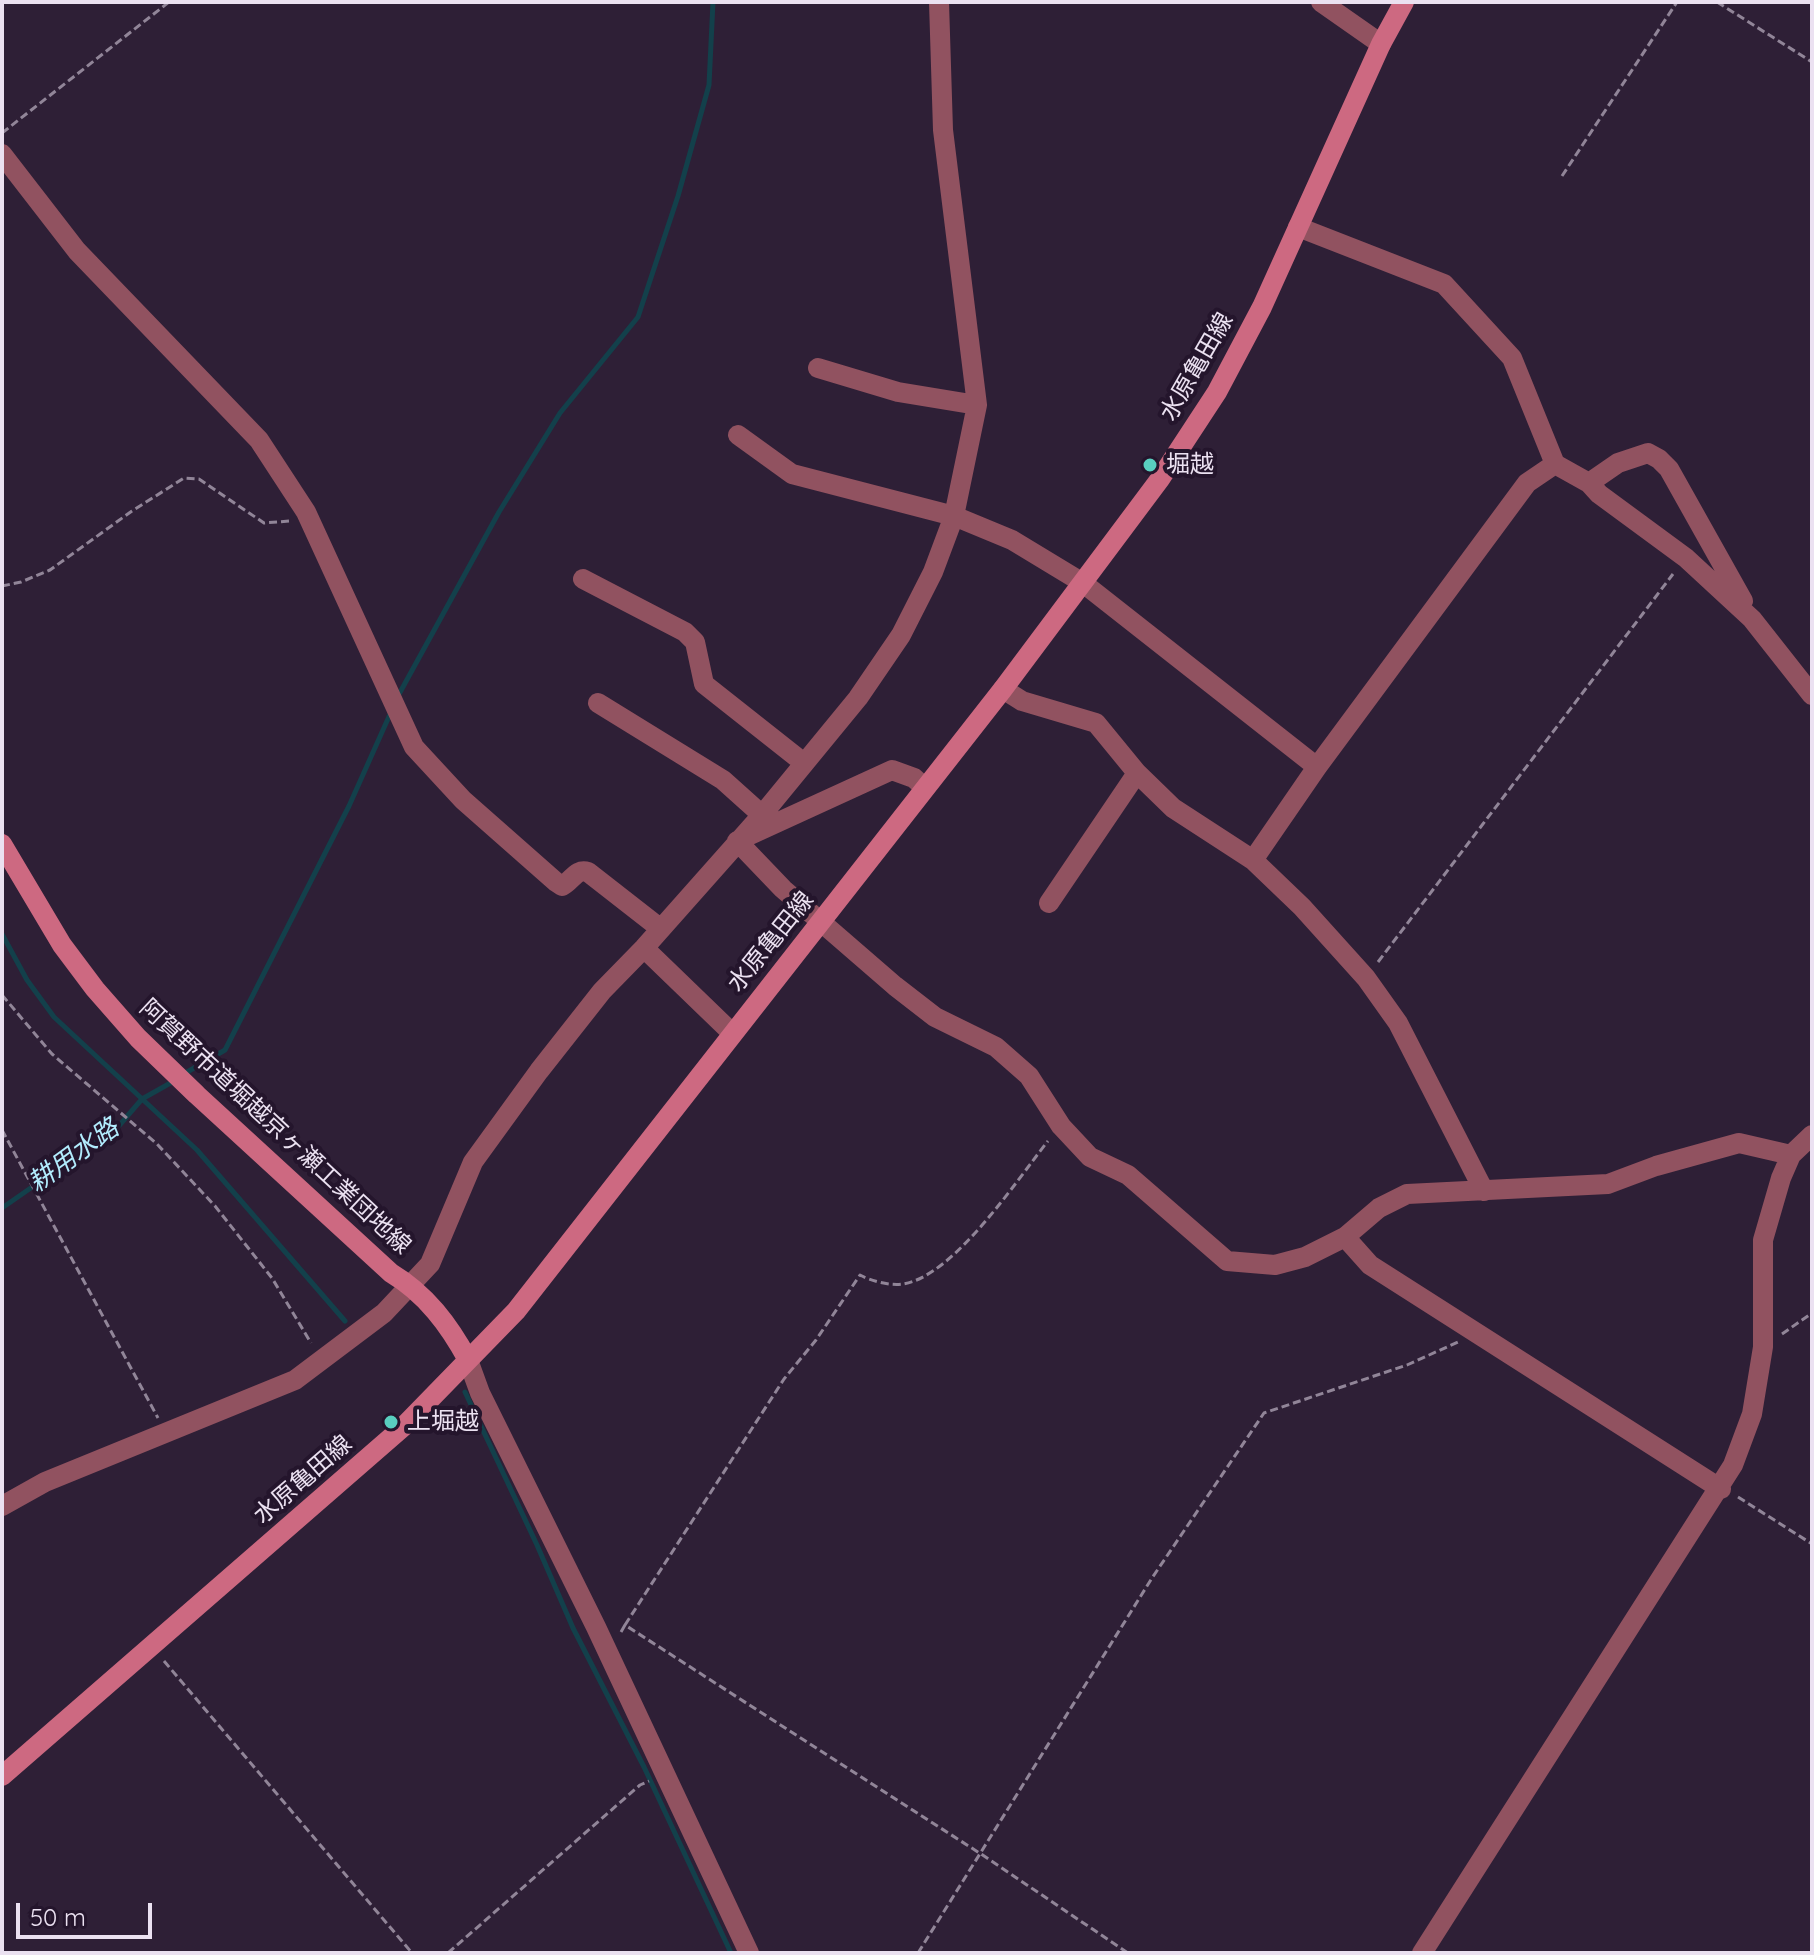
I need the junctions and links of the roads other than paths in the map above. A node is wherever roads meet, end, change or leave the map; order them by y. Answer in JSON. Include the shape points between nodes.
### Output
{"nodes":[{"id":1,"x":939,"y":2,"type":"edge"},
{"id":2,"x":1321,"y":2,"type":"edge"},
{"id":3,"x":1404,"y":2,"type":"edge"},
{"id":4,"x":1381,"y":44,"type":"junction"},
{"id":5,"x":2,"y":154,"type":"edge"},
{"id":6,"x":1298,"y":227,"type":"junction"},
{"id":7,"x":818,"y":368,"type":"dead end"},
{"id":8,"x":977,"y":405,"type":"junction"},
{"id":9,"x":738,"y":435,"type":"dead end"},
{"id":10,"x":1555,"y":464,"type":"junction"},
{"id":11,"x":1589,"y":483,"type":"junction"},
{"id":12,"x":954,"y":516,"type":"junction"},
{"id":13,"x":583,"y":579,"type":"dead end"},
{"id":14,"x":1083,"y":583,"type":"junction"},
{"id":15,"x":1752,"y":619,"type":"junction"},
{"id":16,"x":1003,"y":689,"type":"junction"},
{"id":17,"x":1812,"y":695,"type":"edge"},
{"id":18,"x":598,"y":703,"type":"dead end"},
{"id":19,"x":804,"y":763,"type":"junction"},
{"id":20,"x":1317,"y":767,"type":"junction"},
{"id":21,"x":1137,"y":773,"type":"junction"},
{"id":22,"x":925,"y":788,"type":"junction"},
{"id":23,"x":762,"y":815,"type":"junction"},
{"id":24,"x":737,"y":841,"type":"junction"},
{"id":25,"x":2,"y":844,"type":"edge"},
{"id":26,"x":1253,"y":860,"type":"junction"},
{"id":27,"x":1049,"y":903,"type":"dead end"},
{"id":28,"x":821,"y":922,"type":"junction"},
{"id":29,"x":661,"y":929,"type":"junction"},
{"id":30,"x":644,"y":948,"type":"junction"},
{"id":31,"x":732,"y":1033,"type":"junction"},
{"id":32,"x":1812,"y":1135,"type":"edge"},
{"id":33,"x":1791,"y":1155,"type":"junction"},
{"id":34,"x":1484,"y":1191,"type":"junction"},
{"id":35,"x":1345,"y":1237,"type":"junction"},
{"id":36,"x":412,"y":1285,"type":"junction"},
{"id":37,"x":468,"y":1360,"type":"junction"},
{"id":38,"x":1721,"y":1489,"type":"junction"},
{"id":39,"x":2,"y":1506,"type":"edge"},
{"id":40,"x":2,"y":1776,"type":"edge"},
{"id":41,"x":749,"y":1953,"type":"edge"},
{"id":42,"x":1422,"y":1953,"type":"edge"}],
"edges":[{"from":1,"to":8,"type":"street","via":[[943,130]]},
{"from":2,"to":4,"type":"street"},
{"from":3,"to":4,"type":"main road","name":"水原亀田線"},
{"from":4,"to":6,"type":"main road","name":"水原亀田線"},
{"from":5,"to":29,"type":"street","via":[[77,251],[259,440],[306,512],[414,747],[463,800],[556,882],[562,886],[576,873],[588,872]]},
{"from":6,"to":10,"type":"street","via":[[1444,284],[1512,358]]},
{"from":6,"to":14,"type":"main road","name":"水原亀田線","via":[[1217,392]]},
{"from":7,"to":8,"type":"street","via":[[898,392]]},
{"from":8,"to":12,"type":"street"},
{"from":9,"to":12,"type":"street","via":[[792,474]]},
{"from":10,"to":11,"type":"street"},
{"from":10,"to":20,"type":"street","via":[[1527,483]]},
{"from":11,"to":15,"type":"street","via":[[1686,558]]},
{"from":11,"to":15,"type":"street","via":[[1618,463],[1648,453],[1659,459]]},
{"from":12,"to":14,"type":"street","via":[[1012,540]]},
{"from":12,"to":19,"type":"street","via":[[901,635]]},
{"from":13,"to":19,"type":"street","via":[[685,632],[695,642],[704,684]]},
{"from":14,"to":16,"type":"main road","name":"水原亀田線"},
{"from":14,"to":20,"type":"street"},
{"from":15,"to":17,"type":"street"},
{"from":16,"to":21,"type":"street","via":[[1022,701],[1096,723]]},
{"from":16,"to":22,"type":"main road","name":"水原亀田線"},
{"from":18,"to":23,"type":"street","via":[[723,780]]},
{"from":19,"to":23,"type":"street"},
{"from":20,"to":26,"type":"street"},
{"from":21,"to":26,"type":"street","via":[[1173,808]]},
{"from":21,"to":27,"type":"street"},
{"from":22,"to":24,"type":"street","via":[[892,770]]},
{"from":22,"to":28,"type":"main road","name":"水原亀田線"},
{"from":23,"to":24,"type":"street"},
{"from":24,"to":28,"type":"street"},
{"from":24,"to":29,"type":"street"},
{"from":25,"to":36,"type":"main road","name":"阿賀野市道堀越京ヶ瀬工業団地線","via":[[62,945],[138,1038],[391,1273]]},
{"from":26,"to":34,"type":"street","via":[[1366,978],[1398,1023]]},
{"from":28,"to":31,"type":"main road","name":"水原亀田線"},
{"from":28,"to":35,"type":"street","via":[[935,1017],[996,1047],[1029,1076],[1061,1126],[1090,1157],[1128,1175],[1227,1261],[1275,1265]]},
{"from":29,"to":30,"type":"street"},
{"from":30,"to":31,"type":"street"},
{"from":30,"to":36,"type":"street","via":[[602,991],[473,1162],[430,1264]]},
{"from":31,"to":37,"type":"main road","name":"水原亀田線","via":[[516,1311]]},
{"from":32,"to":33,"type":"street"},
{"from":33,"to":34,"type":"street","via":[[1739,1143],[1608,1184]]},
{"from":33,"to":38,"type":"street","via":[[1763,1240],[1763,1347],[1752,1414]]},
{"from":34,"to":35,"type":"street","via":[[1407,1194],[1379,1208]]},
{"from":35,"to":38,"type":"street","via":[[1370,1265]]},
{"from":36,"to":37,"type":"main road","name":"阿賀野市道堀越京ヶ瀬工業団地線"},
{"from":36,"to":39,"type":"street","via":[[384,1313],[295,1380],[45,1482]]},
{"from":37,"to":40,"type":"main road","name":"水原亀田線","via":[[403,1427]]},
{"from":37,"to":41,"type":"street"},
{"from":38,"to":42,"type":"street"}]}
